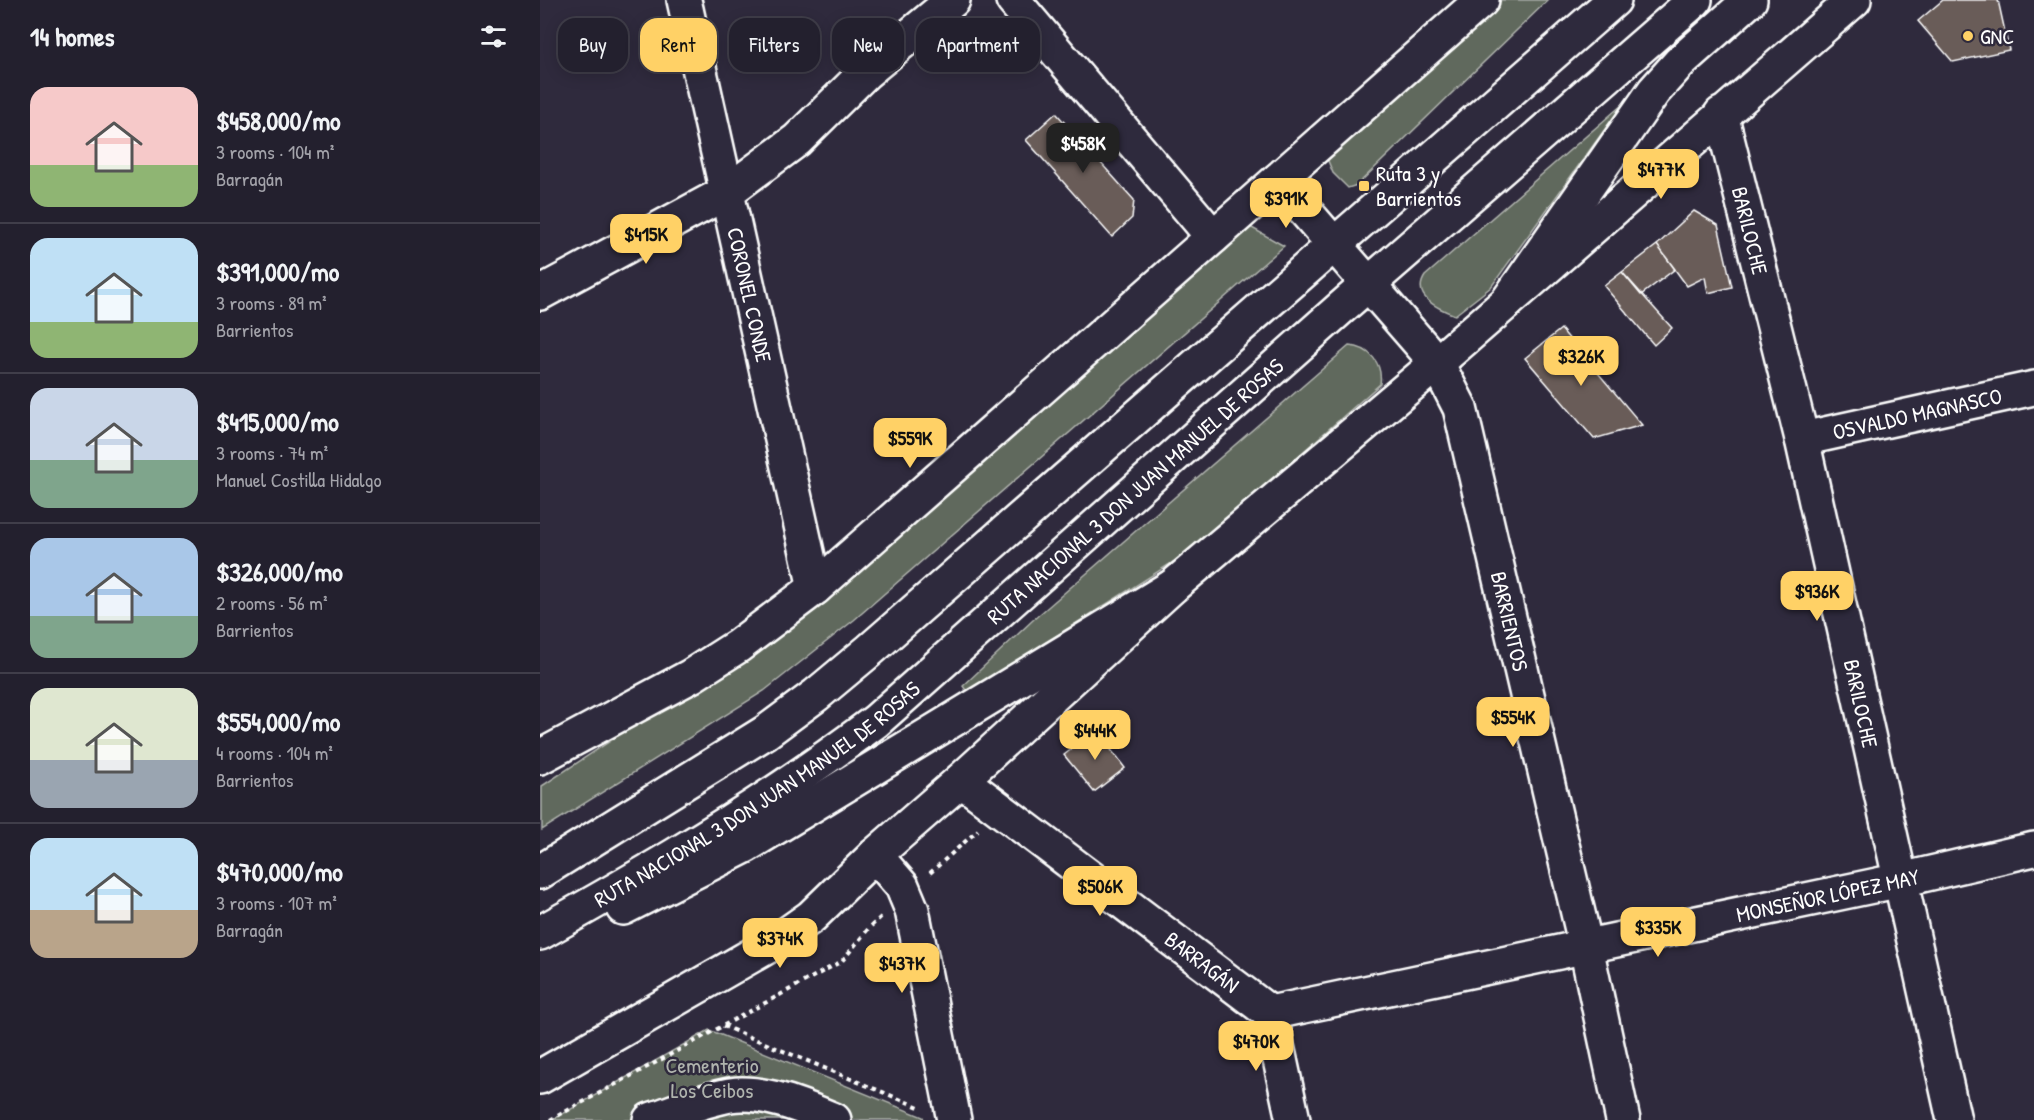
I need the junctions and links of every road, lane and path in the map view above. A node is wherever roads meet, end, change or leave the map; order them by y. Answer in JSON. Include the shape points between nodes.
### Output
{"nodes":[{"id":1,"x":684,"y":0,"type":"edge"},
{"id":2,"x":953,"y":0,"type":"edge"},
{"id":3,"x":1012,"y":0,"type":"edge"},
{"id":4,"x":1482,"y":0,"type":"edge"},
{"id":5,"x":1589,"y":0,"type":"edge"},
{"id":6,"x":1614,"y":0,"type":"edge"},
{"id":7,"x":1695,"y":0,"type":"edge"},
{"id":8,"x":1750,"y":0,"type":"edge"},
{"id":9,"x":1854,"y":0,"type":"edge"},
{"id":10,"x":1722,"y":114,"type":"junction"},
{"id":11,"x":1278,"y":180,"type":"junction"},
{"id":12,"x":1402,"y":185,"type":"junction"},
{"id":13,"x":727,"y":192,"type":"junction"},
{"id":14,"x":1213,"y":237,"type":"junction"},
{"id":15,"x":1333,"y":244,"type":"junction"},
{"id":16,"x":1368,"y":284,"type":"junction"},
{"id":17,"x":540,"y":293,"type":"edge"},
{"id":18,"x":1507,"y":302,"type":"junction"},
{"id":19,"x":1437,"y":363,"type":"junction"},
{"id":20,"x":2034,"y":388,"type":"edge"},
{"id":21,"x":1802,"y":439,"type":"junction"},
{"id":22,"x":1173,"y":586,"type":"junction"},
{"id":23,"x":814,"y":588,"type":"junction"},
{"id":24,"x":540,"y":757,"type":"edge"},
{"id":25,"x":961,"y":780,"type":"junction"},
{"id":26,"x":1001,"y":810,"type":"junction"},
{"id":27,"x":2034,"y":849,"type":"edge"},
{"id":28,"x":875,"y":855,"type":"junction"},
{"id":29,"x":540,"y":872,"type":"edge"},
{"id":30,"x":1900,"y":880,"type":"junction"},
{"id":31,"x":906,"y":895,"type":"junction"},
{"id":32,"x":540,"y":933,"type":"edge"},
{"id":33,"x":1586,"y":947,"type":"junction"},
{"id":34,"x":540,"y":948,"type":"edge"},
{"id":35,"x":1270,"y":1013,"type":"junction"},
{"id":36,"x":722,"y":1026,"type":"junction"},
{"id":37,"x":540,"y":1077,"type":"edge"},
{"id":38,"x":941,"y":1116,"type":"edge"},
{"id":39,"x":550,"y":1120,"type":"edge"},
{"id":40,"x":650,"y":1120,"type":"edge"},
{"id":41,"x":834,"y":1120,"type":"edge"},
{"id":42,"x":1293,"y":1120,"type":"edge"},
{"id":43,"x":1623,"y":1120,"type":"edge"},
{"id":44,"x":1954,"y":1120,"type":"edge"}],
"edges":[{"from":1,"to":13,"type":"main road","name":"CORONEL CONDE"},
{"from":2,"to":13,"type":"main road","via":[[866,72],[797,140]]},
{"from":3,"to":14,"type":"main road"},
{"from":4,"to":11,"type":"main road"},
{"from":5,"to":12,"type":"main road"},
{"from":6,"to":12,"type":"main road"},
{"from":7,"to":16,"type":"main road","name":"RUTA NACIONAL 3 DON JUAN MANUEL DE ROSAS"},
{"from":8,"to":18,"type":"main road","via":[[1680,62],[1654,91]]},
{"from":9,"to":10,"type":"main road"},
{"from":10,"to":18,"type":"main road"},
{"from":10,"to":21,"type":"main road","name":"BARILOCHE"},
{"from":11,"to":14,"type":"main road"},
{"from":11,"to":15,"type":"main road","name":"BARRIENTOS"},
{"from":12,"to":15,"type":"main road","name":"RUTA NACIONAL 3 DON JUAN MANUEL DE ROSAS"},
{"from":13,"to":17,"type":"main road"},
{"from":13,"to":23,"type":"main road","name":"CORONEL CONDE"},
{"from":14,"to":23,"type":"main road"},
{"from":15,"to":16,"type":"main road","name":"BARRIENTOS"},
{"from":15,"to":29,"type":"main road","name":"RUTA NACIONAL 3 DON JUAN MANUEL DE ROSAS","via":[[816,695],[766,732]]},
{"from":16,"to":19,"type":"main road","name":"BARRIENTOS"},
{"from":16,"to":32,"type":"main road","name":"RUTA NACIONAL 3 DON JUAN MANUEL DE ROSAS","via":[[876,721],[733,819]]},
{"from":18,"to":19,"type":"main road"},
{"from":19,"to":22,"type":"main road"},
{"from":19,"to":33,"type":"main road","name":"BARRIENTOS","via":[[1460,408]]},
{"from":20,"to":21,"type":"main road","name":"OSVALDO MAGNASCO"},
{"from":21,"to":30,"type":"main road","name":"BARILOCHE"},
{"from":22,"to":25,"type":"main road"},
{"from":22,"to":34,"type":"main road","via":[[747,845]]},
{"from":23,"to":24,"type":"main road","via":[[691,676]]},
{"from":25,"to":26,"type":"main road","name":"BARRAGÁN"},
{"from":25,"to":28,"type":"main road"},
{"from":26,"to":31,"type":"path"},
{"from":26,"to":35,"type":"main road","name":"BARRAGÁN"},
{"from":27,"to":30,"type":"main road","name":"MONSEÑOR LÓPEZ MAY"},
{"from":28,"to":31,"type":"main road"},
{"from":28,"to":37,"type":"main road","via":[[811,917],[777,941]]},
{"from":30,"to":33,"type":"main road","name":"MONSEÑOR LÓPEZ MAY"},
{"from":30,"to":44,"type":"main road","name":"BARILOCHE"},
{"from":31,"to":36,"type":"path","via":[[869,928],[842,961]]},
{"from":31,"to":38,"type":"main road","via":[[912,910]]},
{"from":33,"to":35,"type":"main road","name":"MONSEÑOR LÓPEZ MAY"},
{"from":33,"to":43,"type":"main road","name":"BARRIENTOS"},
{"from":35,"to":42,"type":"main road"},
{"from":36,"to":38,"type":"path"},
{"from":36,"to":39,"type":"path"},
{"from":40,"to":41,"type":"main road","via":[[732,1095],[770,1097]]}]}
